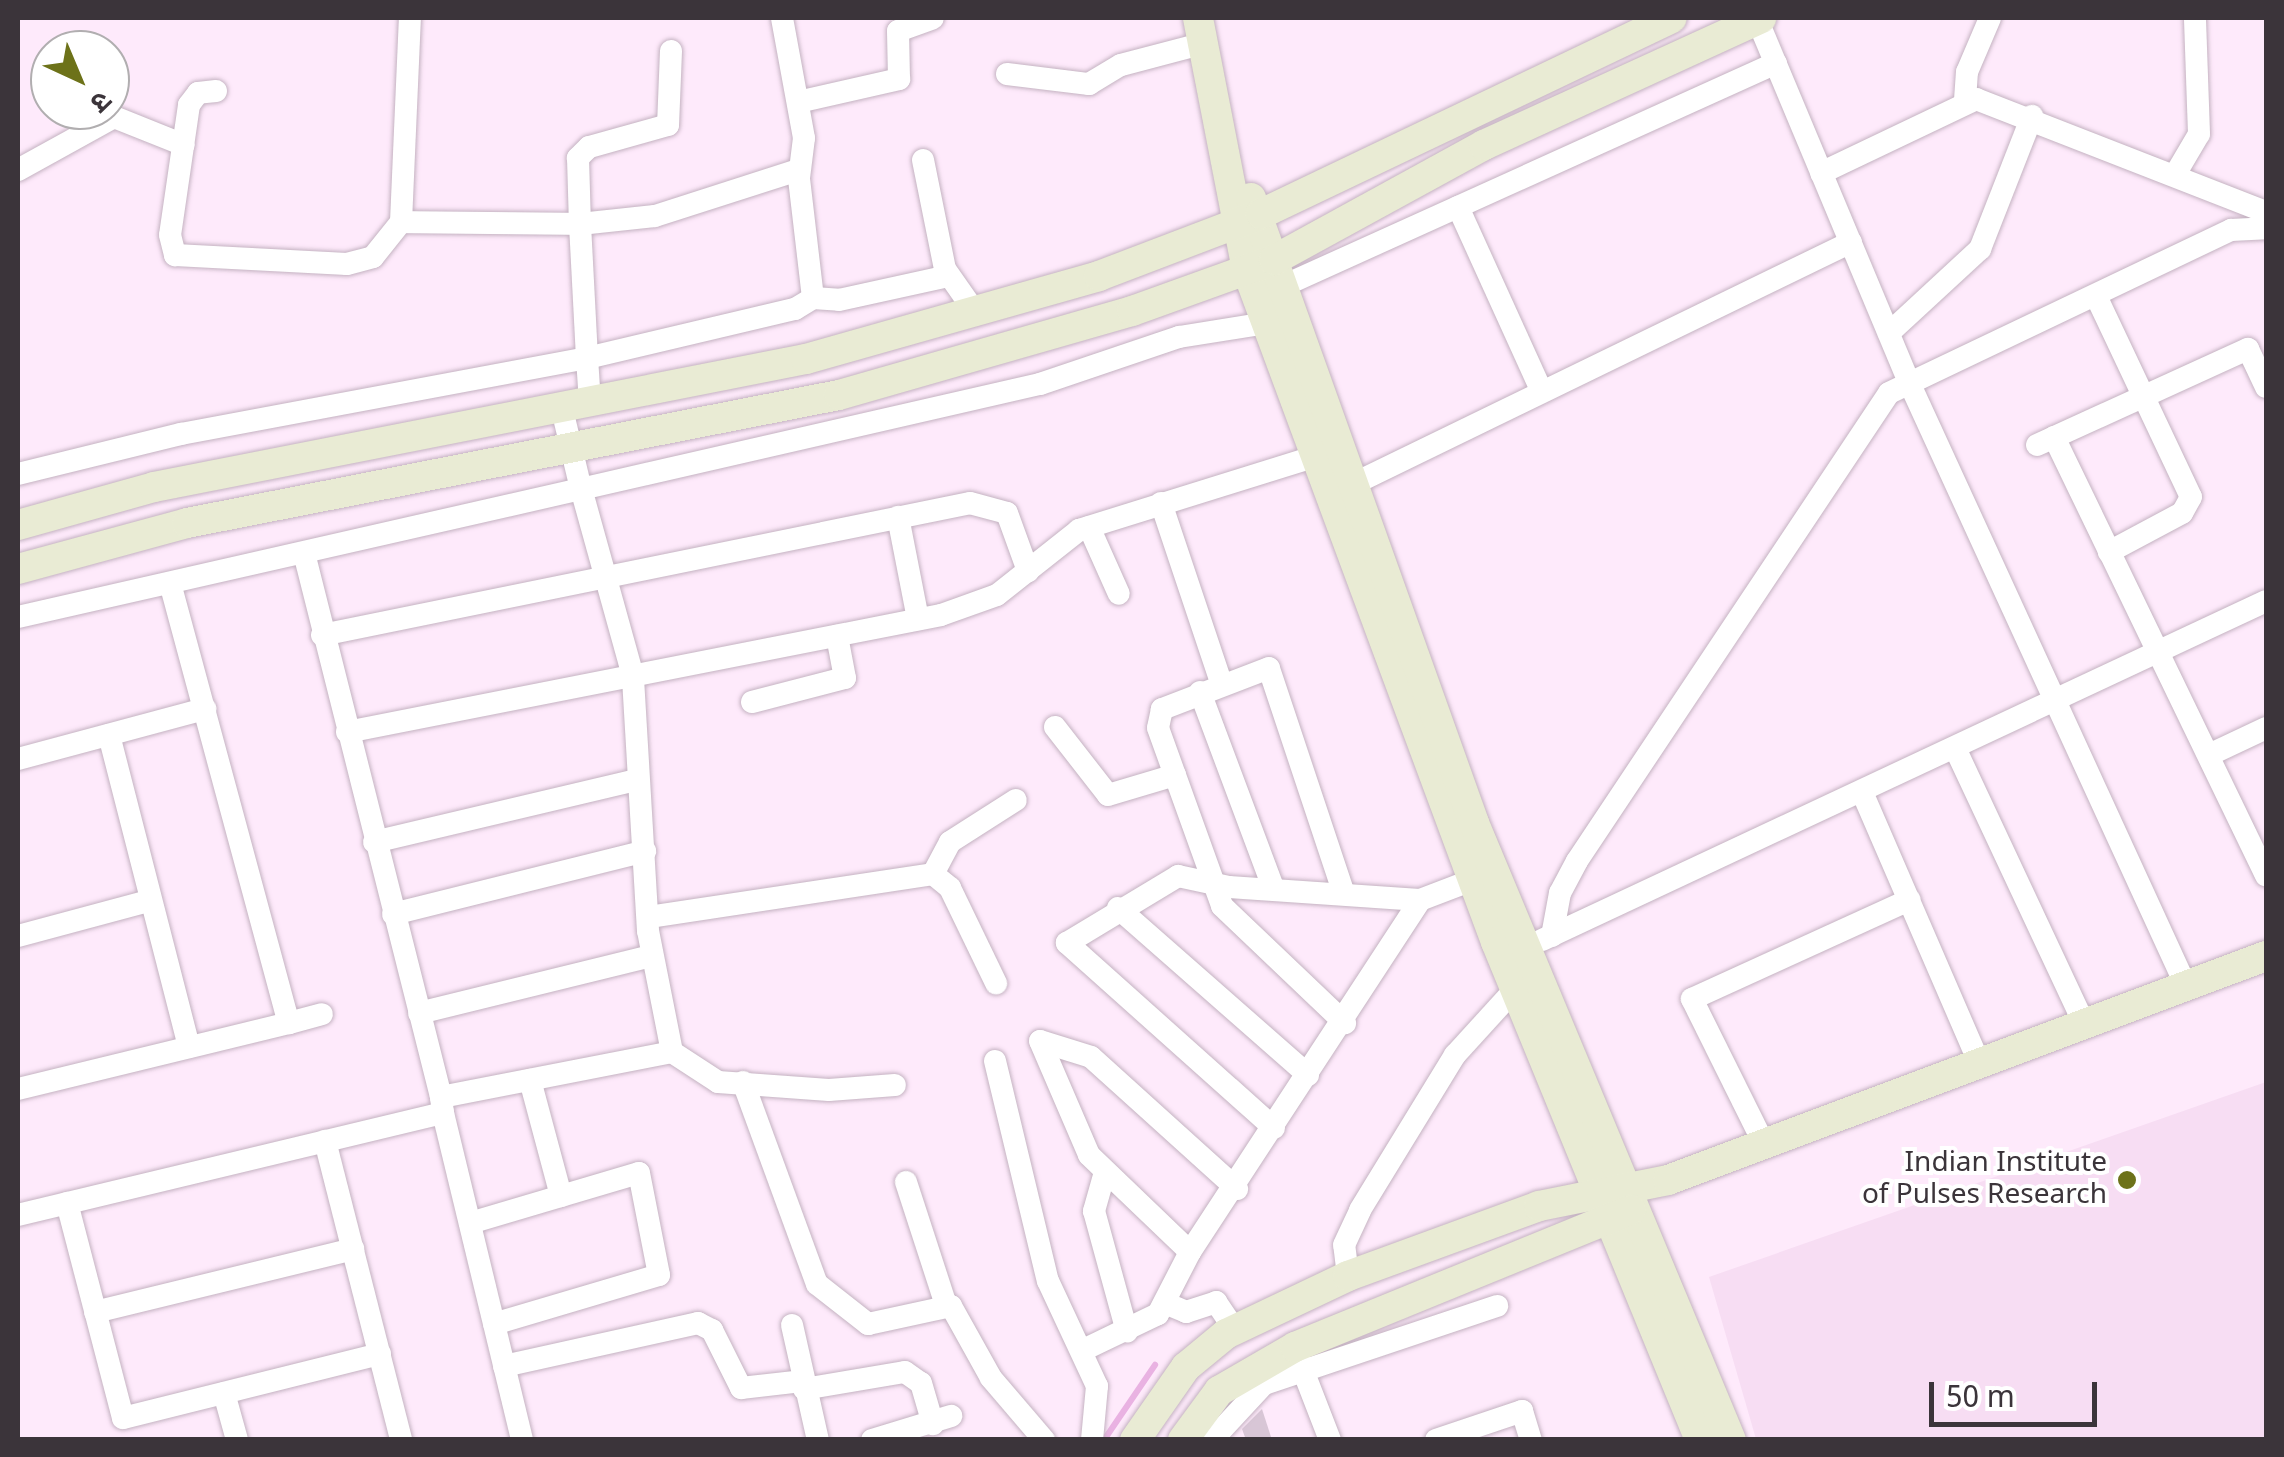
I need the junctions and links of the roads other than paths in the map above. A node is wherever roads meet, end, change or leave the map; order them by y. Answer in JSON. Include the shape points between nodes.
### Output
{"nodes":[{"id":1,"x":410,"y":18,"type":"edge"},
{"id":2,"x":782,"y":18,"type":"edge"},
{"id":3,"x":933,"y":18,"type":"edge"},
{"id":4,"x":1672,"y":18,"type":"edge"},
{"id":5,"x":1759,"y":18,"type":"edge"},
{"id":6,"x":1990,"y":18,"type":"edge"},
{"id":7,"x":2196,"y":18,"type":"edge"},
{"id":8,"x":1201,"y":30,"type":"edge"},
{"id":9,"x":671,"y":51,"type":"dead end"},
{"id":10,"x":1776,"y":63,"type":"junction"},
{"id":11,"x":1007,"y":74,"type":"dead end"},
{"id":12,"x":216,"y":91,"type":"dead end"},
{"id":13,"x":1965,"y":100,"type":"junction"},
{"id":14,"x":798,"y":102,"type":"junction"},
{"id":15,"x":2032,"y":116,"type":"junction"},
{"id":16,"x":184,"y":146,"type":"junction"},
{"id":17,"x":923,"y":160,"type":"dead end"},
{"id":18,"x":1230,"y":165,"type":"junction"},
{"id":19,"x":18,"y":170,"type":"edge"},
{"id":20,"x":798,"y":170,"type":"junction"},
{"id":21,"x":1821,"y":173,"type":"junction"},
{"id":22,"x":2176,"y":173,"type":"junction"},
{"id":23,"x":1458,"y":207,"type":"junction"},
{"id":24,"x":2266,"y":212,"type":"edge"},
{"id":25,"x":1262,"y":214,"type":"junction"},
{"id":26,"x":401,"y":222,"type":"junction"},
{"id":27,"x":580,"y":224,"type":"junction"},
{"id":28,"x":1232,"y":226,"type":"junction"},
{"id":29,"x":2266,"y":228,"type":"edge"},
{"id":30,"x":1850,"y":242,"type":"junction"},
{"id":31,"x":1268,"y":272,"type":"junction"},
{"id":32,"x":948,"y":276,"type":"junction"},
{"id":33,"x":2096,"y":296,"type":"junction"},
{"id":34,"x":814,"y":298,"type":"junction"},
{"id":35,"x":975,"y":312,"type":"junction"},
{"id":36,"x":1266,"y":323,"type":"junction"},
{"id":37,"x":1889,"y":333,"type":"junction"},
{"id":38,"x":2257,"y":346,"type":"edge"},
{"id":39,"x":587,"y":358,"type":"junction"},
{"id":40,"x":1908,"y":380,"type":"junction"},
{"id":41,"x":2266,"y":386,"type":"edge"},
{"id":42,"x":1541,"y":390,"type":"junction"},
{"id":43,"x":2144,"y":396,"type":"junction"},
{"id":44,"x":576,"y":406,"type":"junction"},
{"id":45,"x":570,"y":448,"type":"junction"},
{"id":46,"x":1314,"y":458,"type":"junction"},
{"id":47,"x":18,"y":474,"type":"edge"},
{"id":48,"x":581,"y":489,"type":"junction"},
{"id":49,"x":1341,"y":490,"type":"junction"},
{"id":50,"x":1160,"y":502,"type":"junction"},
{"id":51,"x":898,"y":517,"type":"junction"},
{"id":52,"x":18,"y":525,"type":"edge"},
{"id":53,"x":1088,"y":527,"type":"junction"},
{"id":54,"x":2109,"y":552,"type":"junction"},
{"id":55,"x":304,"y":553,"type":"junction"},
{"id":56,"x":18,"y":569,"type":"edge"},
{"id":57,"x":1028,"y":571,"type":"junction"},
{"id":58,"x":603,"y":572,"type":"junction"},
{"id":59,"x":170,"y":582,"type":"junction"},
{"id":60,"x":1119,"y":594,"type":"dead end"},
{"id":61,"x":2266,"y":601,"type":"edge"},
{"id":62,"x":18,"y":617,"type":"edge"},
{"id":63,"x":918,"y":619,"type":"junction"},
{"id":64,"x":322,"y":635,"type":"junction"},
{"id":65,"x":836,"y":636,"type":"junction"},
{"id":66,"x":2156,"y":652,"type":"junction"},
{"id":67,"x":633,"y":676,"type":"junction"},
{"id":68,"x":1211,"y":688,"type":"junction"},
{"id":69,"x":2056,"y":700,"type":"junction"},
{"id":70,"x":752,"y":702,"type":"dead end"},
{"id":71,"x":205,"y":709,"type":"junction"},
{"id":72,"x":1056,"y":727,"type":"dead end"},
{"id":73,"x":2266,"y":728,"type":"edge"},
{"id":74,"x":347,"y":732,"type":"junction"},
{"id":75,"x":109,"y":734,"type":"junction"},
{"id":76,"x":1955,"y":748,"type":"junction"},
{"id":77,"x":2211,"y":754,"type":"junction"},
{"id":78,"x":18,"y":759,"type":"edge"},
{"id":79,"x":1175,"y":775,"type":"junction"},
{"id":80,"x":637,"y":780,"type":"junction"},
{"id":81,"x":1862,"y":792,"type":"junction"},
{"id":82,"x":1016,"y":800,"type":"dead end"},
{"id":83,"x":2258,"y":832,"type":"edge"},
{"id":84,"x":374,"y":842,"type":"junction"},
{"id":85,"x":646,"y":851,"type":"junction"},
{"id":86,"x":933,"y":874,"type":"junction"},
{"id":87,"x":2266,"y":874,"type":"edge"},
{"id":88,"x":1472,"y":880,"type":"junction"},
{"id":89,"x":1215,"y":885,"type":"junction"},
{"id":90,"x":1274,"y":890,"type":"junction"},
{"id":91,"x":1344,"y":894,"type":"junction"},
{"id":92,"x":1420,"y":900,"type":"junction"},
{"id":93,"x":1909,"y":900,"type":"junction"},
{"id":94,"x":149,"y":901,"type":"junction"},
{"id":95,"x":1118,"y":908,"type":"junction"},
{"id":96,"x":392,"y":914,"type":"junction"},
{"id":97,"x":649,"y":917,"type":"junction"},
{"id":98,"x":18,"y":936,"type":"edge"},
{"id":99,"x":1527,"y":947,"type":"junction"},
{"id":100,"x":651,"y":956,"type":"junction"},
{"id":101,"x":2266,"y":956,"type":"edge"},
{"id":102,"x":996,"y":983,"type":"dead end"},
{"id":103,"x":2186,"y":986,"type":"junction"},
{"id":104,"x":1516,"y":989,"type":"junction"},
{"id":105,"x":322,"y":1014,"type":"dead end"},
{"id":106,"x":419,"y":1014,"type":"junction"},
{"id":107,"x":289,"y":1022,"type":"junction"},
{"id":108,"x":1344,"y":1023,"type":"junction"},
{"id":109,"x":2084,"y":1023,"type":"junction"},
{"id":110,"x":189,"y":1047,"type":"junction"},
{"id":111,"x":672,"y":1052,"type":"junction"},
{"id":112,"x":994,"y":1060,"type":"dead end"},
{"id":113,"x":1979,"y":1062,"type":"junction"},
{"id":114,"x":1308,"y":1075,"type":"junction"},
{"id":115,"x":530,"y":1080,"type":"junction"},
{"id":116,"x":743,"y":1082,"type":"junction"},
{"id":117,"x":895,"y":1085,"type":"dead end"},
{"id":118,"x":18,"y":1088,"type":"edge"},
{"id":119,"x":442,"y":1105,"type":"junction"},
{"id":120,"x":1274,"y":1128,"type":"junction"},
{"id":121,"x":325,"y":1141,"type":"junction"},
{"id":122,"x":1764,"y":1144,"type":"junction"},
{"id":123,"x":1106,"y":1172,"type":"junction"},
{"id":124,"x":906,"y":1182,"type":"dead end"},
{"id":125,"x":1237,"y":1188,"type":"junction"},
{"id":126,"x":561,"y":1196,"type":"junction"},
{"id":127,"x":1620,"y":1200,"type":"junction"},
{"id":128,"x":67,"y":1203,"type":"junction"},
{"id":129,"x":18,"y":1215,"type":"edge"},
{"id":130,"x":470,"y":1223,"type":"junction"},
{"id":131,"x":353,"y":1249,"type":"junction"},
{"id":132,"x":1190,"y":1252,"type":"junction"},
{"id":133,"x":1348,"y":1276,"type":"junction"},
{"id":134,"x":1165,"y":1302,"type":"junction"},
{"id":135,"x":946,"y":1304,"type":"junction"},
{"id":136,"x":1496,"y":1306,"type":"dead end"},
{"id":137,"x":95,"y":1312,"type":"junction"},
{"id":138,"x":494,"y":1324,"type":"junction"},
{"id":139,"x":792,"y":1326,"type":"dead end"},
{"id":140,"x":1235,"y":1330,"type":"junction"},
{"id":141,"x":1127,"y":1332,"type":"junction"},
{"id":142,"x":1080,"y":1351,"type":"junction"},
{"id":143,"x":380,"y":1354,"type":"junction"},
{"id":144,"x":1299,"y":1359,"type":"junction"},
{"id":145,"x":504,"y":1366,"type":"junction"},
{"id":146,"x":803,"y":1385,"type":"junction"},
{"id":147,"x":224,"y":1393,"type":"junction"},
{"id":148,"x":126,"y":1429,"type":"edge"},
{"id":149,"x":237,"y":1440,"type":"edge"},
{"id":150,"x":401,"y":1440,"type":"edge"},
{"id":151,"x":522,"y":1440,"type":"edge"},
{"id":152,"x":818,"y":1440,"type":"edge"},
{"id":153,"x":872,"y":1440,"type":"edge"},
{"id":154,"x":1044,"y":1440,"type":"edge"},
{"id":155,"x":1092,"y":1440,"type":"edge"},
{"id":156,"x":1135,"y":1440,"type":"edge"},
{"id":157,"x":1184,"y":1440,"type":"edge"},
{"id":158,"x":1212,"y":1440,"type":"edge"},
{"id":159,"x":1330,"y":1440,"type":"edge"},
{"id":160,"x":1436,"y":1440,"type":"edge"},
{"id":161,"x":1531,"y":1440,"type":"edge"},
{"id":162,"x":1700,"y":1440,"type":"edge"},
{"id":163,"x":1731,"y":1440,"type":"edge"}],
"edges":[{"from":1,"to":26,"type":"street"},
{"from":2,"to":14,"type":"street"},
{"from":3,"to":14,"type":"street","via":[[898,31],[899,79]]},
{"from":4,"to":25,"type":"street"},
{"from":5,"to":10,"type":"street"},
{"from":5,"to":31,"type":"street","via":[[1392,191]]},
{"from":6,"to":13,"type":"street","via":[[1967,72]]},
{"from":7,"to":22,"type":"street","via":[[2200,134]]},
{"from":8,"to":11,"type":"street","via":[[1089,84]]},
{"from":8,"to":18,"type":"street"},
{"from":9,"to":27,"type":"street","via":[[668,125],[589,147],[578,158]]},
{"from":10,"to":21,"type":"street"},
{"from":10,"to":23,"type":"street"},
{"from":12,"to":16,"type":"street","via":[[193,98]]},
{"from":13,"to":15,"type":"street"},
{"from":13,"to":21,"type":"street"},
{"from":14,"to":20,"type":"street"},
{"from":15,"to":22,"type":"street"},
{"from":15,"to":37,"type":"street","via":[[1980,249]]},
{"from":16,"to":19,"type":"street","via":[[114,117]]},
{"from":16,"to":26,"type":"street","via":[[170,234],[183,258],[347,264],[374,256]]},
{"from":17,"to":32,"type":"street"},
{"from":18,"to":25,"type":"street"},
{"from":18,"to":28,"type":"street"},
{"from":20,"to":27,"type":"street","via":[[655,216]]},
{"from":20,"to":34,"type":"street"},
{"from":21,"to":30,"type":"street"},
{"from":22,"to":24,"type":"street"},
{"from":23,"to":31,"type":"street"},
{"from":23,"to":42,"type":"street"},
{"from":25,"to":28,"type":"street"},
{"from":25,"to":31,"type":"street"},
{"from":26,"to":27,"type":"street"},
{"from":27,"to":39,"type":"street"},
{"from":28,"to":31,"type":"street"},
{"from":28,"to":35,"type":"street"},
{"from":29,"to":33,"type":"street","via":[[2231,230]]},
{"from":30,"to":37,"type":"street"},
{"from":30,"to":42,"type":"street"},
{"from":31,"to":36,"type":"street"},
{"from":31,"to":45,"type":"street","via":[[839,394]]},
{"from":31,"to":49,"type":"street"},
{"from":32,"to":34,"type":"street","via":[[839,300]]},
{"from":32,"to":35,"type":"street"},
{"from":33,"to":40,"type":"street"},
{"from":33,"to":43,"type":"street"},
{"from":34,"to":39,"type":"street","via":[[795,310]]},
{"from":35,"to":44,"type":"street","via":[[806,360]]},
{"from":36,"to":46,"type":"street"},
{"from":36,"to":48,"type":"street","via":[[1179,338],[1056,380]]},
{"from":37,"to":40,"type":"street"},
{"from":38,"to":41,"type":"street"},
{"from":38,"to":43,"type":"street"},
{"from":39,"to":44,"type":"street"},
{"from":39,"to":47,"type":"street","via":[[182,434]]},
{"from":40,"to":69,"type":"street"},
{"from":40,"to":99,"type":"street","via":[[1880,402]]},
{"from":42,"to":49,"type":"street"},
{"from":43,"to":54,"type":"street","via":[[2191,505]]},
{"from":43,"to":54,"type":"street","via":[[2045,440]]},
{"from":44,"to":45,"type":"street"},
{"from":44,"to":52,"type":"street","via":[[154,487]]},
{"from":45,"to":48,"type":"street"},
{"from":45,"to":56,"type":"street","via":[[187,522]]},
{"from":46,"to":49,"type":"street"},
{"from":46,"to":50,"type":"street"},
{"from":48,"to":55,"type":"street"},
{"from":48,"to":58,"type":"street"},
{"from":49,"to":88,"type":"street"},
{"from":49,"to":99,"type":"street"},
{"from":50,"to":53,"type":"street"},
{"from":50,"to":68,"type":"street"},
{"from":51,"to":57,"type":"street","via":[[996,506],[1012,522]]},
{"from":51,"to":58,"type":"street"},
{"from":51,"to":63,"type":"street"},
{"from":53,"to":57,"type":"street","via":[[1050,546]]},
{"from":53,"to":60,"type":"street"},
{"from":54,"to":66,"type":"street"},
{"from":55,"to":59,"type":"street"},
{"from":55,"to":64,"type":"street"},
{"from":57,"to":63,"type":"street","via":[[996,595]]},
{"from":58,"to":64,"type":"street"},
{"from":58,"to":67,"type":"street"},
{"from":59,"to":62,"type":"street"},
{"from":59,"to":71,"type":"street"},
{"from":61,"to":66,"type":"street"},
{"from":63,"to":65,"type":"street"},
{"from":64,"to":74,"type":"street"},
{"from":65,"to":67,"type":"street"},
{"from":65,"to":70,"type":"street","via":[[844,678]]},
{"from":66,"to":69,"type":"street"},
{"from":66,"to":77,"type":"street"},
{"from":67,"to":74,"type":"street"},
{"from":67,"to":80,"type":"street"},
{"from":68,"to":79,"type":"street","via":[[1168,704],[1156,719]]},
{"from":68,"to":90,"type":"street"},
{"from":68,"to":91,"type":"street","via":[[1270,668]]},
{"from":69,"to":76,"type":"street"},
{"from":69,"to":103,"type":"street"},
{"from":71,"to":75,"type":"street"},
{"from":71,"to":107,"type":"street"},
{"from":72,"to":79,"type":"street","via":[[1108,795]]},
{"from":73,"to":77,"type":"street"},
{"from":74,"to":84,"type":"street"},
{"from":75,"to":78,"type":"street"},
{"from":75,"to":94,"type":"street"},
{"from":76,"to":81,"type":"street"},
{"from":76,"to":109,"type":"street"},
{"from":77,"to":83,"type":"street"},
{"from":79,"to":89,"type":"street"},
{"from":80,"to":84,"type":"street"},
{"from":80,"to":85,"type":"street"},
{"from":81,"to":93,"type":"street"},
{"from":81,"to":99,"type":"street"},
{"from":82,"to":86,"type":"street","via":[[950,842]]},
{"from":83,"to":87,"type":"street"},
{"from":84,"to":96,"type":"street"},
{"from":85,"to":96,"type":"street"},
{"from":85,"to":97,"type":"street"},
{"from":86,"to":97,"type":"street"},
{"from":86,"to":102,"type":"street","via":[[950,888]]},
{"from":88,"to":92,"type":"street"},
{"from":88,"to":99,"type":"street"},
{"from":89,"to":90,"type":"street"},
{"from":89,"to":95,"type":"street","via":[[1178,876]]},
{"from":89,"to":108,"type":"street","via":[[1227,912]]},
{"from":90,"to":91,"type":"street"},
{"from":91,"to":92,"type":"street"},
{"from":92,"to":108,"type":"street"},
{"from":93,"to":113,"type":"street"},
{"from":93,"to":122,"type":"street","via":[[1692,999]]},
{"from":94,"to":98,"type":"street"},
{"from":94,"to":110,"type":"street"},
{"from":95,"to":114,"type":"street"},
{"from":95,"to":120,"type":"street","via":[[1067,943]]},
{"from":96,"to":106,"type":"street"},
{"from":97,"to":100,"type":"street"},
{"from":99,"to":104,"type":"street"},
{"from":99,"to":127,"type":"street"},
{"from":100,"to":106,"type":"street"},
{"from":100,"to":111,"type":"street"},
{"from":101,"to":103,"type":"street"},
{"from":103,"to":109,"type":"street"},
{"from":104,"to":127,"type":"street"},
{"from":104,"to":133,"type":"street","via":[[1454,1056],[1360,1210],[1344,1245]]},
{"from":105,"to":107,"type":"street"},
{"from":106,"to":119,"type":"street"},
{"from":107,"to":110,"type":"street"},
{"from":108,"to":114,"type":"street"},
{"from":109,"to":113,"type":"street"},
{"from":110,"to":118,"type":"street"},
{"from":111,"to":115,"type":"street"},
{"from":111,"to":116,"type":"street","via":[[709,1080]]},
{"from":112,"to":142,"type":"street","via":[[1048,1281]]},
{"from":113,"to":122,"type":"street"},
{"from":114,"to":120,"type":"street"},
{"from":115,"to":119,"type":"street"},
{"from":115,"to":126,"type":"street"},
{"from":116,"to":117,"type":"street","via":[[828,1090]]},
{"from":116,"to":135,"type":"street","via":[[825,1292],[868,1324]]},
{"from":119,"to":121,"type":"street"},
{"from":119,"to":130,"type":"street"},
{"from":120,"to":125,"type":"street"},
{"from":121,"to":128,"type":"street"},
{"from":121,"to":131,"type":"street"},
{"from":122,"to":127,"type":"street"},
{"from":123,"to":125,"type":"street","via":[[1084,1146],[1040,1041],[1092,1057]]},
{"from":123,"to":132,"type":"street"},
{"from":123,"to":141,"type":"street","via":[[1094,1211]]},
{"from":124,"to":135,"type":"street"},
{"from":125,"to":132,"type":"street"},
{"from":126,"to":130,"type":"street"},
{"from":126,"to":138,"type":"street","via":[[639,1173],[658,1275]]},
{"from":127,"to":133,"type":"street"},
{"from":127,"to":144,"type":"street"},
{"from":127,"to":162,"type":"street"},
{"from":127,"to":163,"type":"street"},
{"from":128,"to":129,"type":"street"},
{"from":128,"to":137,"type":"street"},
{"from":130,"to":138,"type":"street"},
{"from":131,"to":137,"type":"street"},
{"from":131,"to":143,"type":"street"},
{"from":132,"to":134,"type":"street"},
{"from":133,"to":140,"type":"street"},
{"from":134,"to":140,"type":"street","via":[[1186,1312],[1220,1304]]},
{"from":134,"to":141,"type":"street"},
{"from":135,"to":154,"type":"street","via":[[963,1320],[1001,1392]]},
{"from":136,"to":144,"type":"street"},
{"from":137,"to":148,"type":"street"},
{"from":138,"to":145,"type":"street"},
{"from":139,"to":146,"type":"street"},
{"from":140,"to":156,"type":"street","via":[[1186,1367]]},
{"from":141,"to":142,"type":"street"},
{"from":142,"to":155,"type":"street","via":[[1100,1402]]},
{"from":143,"to":147,"type":"street"},
{"from":143,"to":150,"type":"street"},
{"from":144,"to":157,"type":"street","via":[[1219,1391]]},
{"from":144,"to":158,"type":"street","via":[[1249,1394]]},
{"from":144,"to":159,"type":"street"},
{"from":145,"to":146,"type":"street","via":[[698,1323],[712,1330],[741,1388]]},
{"from":145,"to":151,"type":"street"},
{"from":146,"to":152,"type":"street"},
{"from":146,"to":153,"type":"street","via":[[905,1372],[921,1383],[942,1420]]},
{"from":147,"to":148,"type":"street"},
{"from":147,"to":149,"type":"street"},
{"from":160,"to":161,"type":"street","via":[[1522,1412]]}]}
